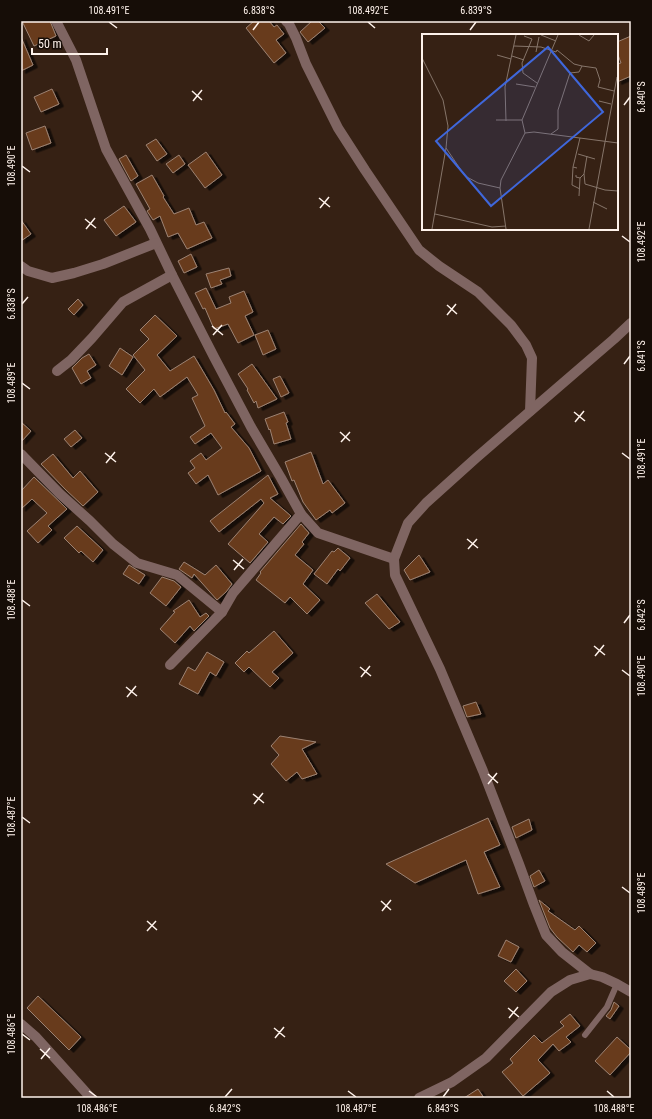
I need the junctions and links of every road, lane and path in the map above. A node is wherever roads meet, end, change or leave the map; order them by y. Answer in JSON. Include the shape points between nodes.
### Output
{"nodes":[{"id":1,"x":56,"y":21,"type":"edge"},
{"id":2,"x":286,"y":21,"type":"edge"},
{"id":3,"x":156,"y":243,"type":"junction"},
{"id":4,"x":21,"y":266,"type":"edge"},
{"id":5,"x":172,"y":275,"type":"junction"},
{"id":6,"x":631,"y":323,"type":"edge"},
{"id":7,"x":57,"y":370,"type":"dead end"},
{"id":8,"x":530,"y":411,"type":"junction"},
{"id":9,"x":21,"y":454,"type":"edge"},
{"id":10,"x":300,"y":514,"type":"junction"},
{"id":11,"x":394,"y":559,"type":"junction"},
{"id":12,"x":222,"y":612,"type":"junction"},
{"id":13,"x":170,"y":665,"type":"dead end"},
{"id":14,"x":590,"y":974,"type":"junction"},
{"id":15,"x":617,"y":984,"type":"junction"},
{"id":16,"x":631,"y":992,"type":"edge"},
{"id":17,"x":21,"y":1024,"type":"edge"},
{"id":18,"x":585,"y":1035,"type":"dead end"},
{"id":19,"x":91,"y":1098,"type":"edge"},
{"id":20,"x":419,"y":1098,"type":"edge"}],
"edges":[{"from":1,"to":3,"type":"street","via":[[76,60],[106,149]]},
{"from":2,"to":8,"type":"street","via":[[338,128],[419,250],[478,292],[511,325],[526,345],[532,358]]},
{"from":3,"to":4,"type":"street","via":[[103,264],[52,278],[28,271]]},
{"from":3,"to":5,"type":"street"},
{"from":5,"to":7,"type":"street","via":[[122,302],[71,360]]},
{"from":5,"to":10,"type":"street","via":[[251,427]]},
{"from":6,"to":8,"type":"street"},
{"from":8,"to":11,"type":"street","via":[[408,523]]},
{"from":9,"to":12,"type":"street","via":[[60,494],[136,563],[177,575]]},
{"from":10,"to":11,"type":"street","via":[[318,533]]},
{"from":10,"to":12,"type":"street","via":[[233,593]]},
{"from":11,"to":14,"type":"street","via":[[395,575],[440,668],[546,935],[562,952]]},
{"from":12,"to":13,"type":"street"},
{"from":14,"to":15,"type":"street"},
{"from":14,"to":20,"type":"street","via":[[570,980],[551,992],[486,1058],[452,1082]]},
{"from":15,"to":16,"type":"street"},
{"from":15,"to":18,"type":"lane","via":[[607,1007]]},
{"from":17,"to":19,"type":"street"}]}
